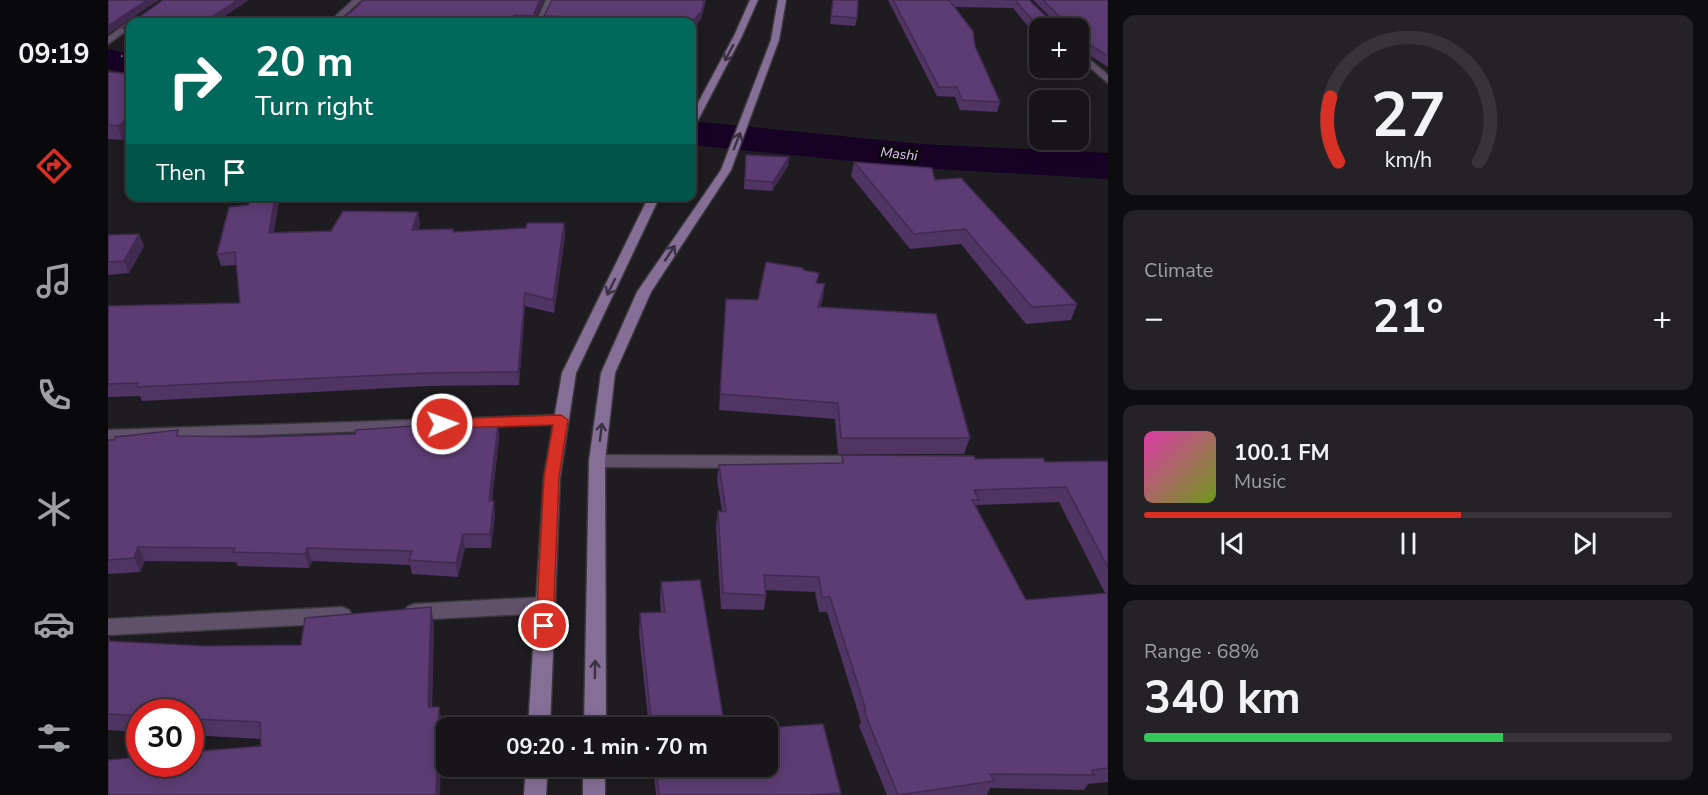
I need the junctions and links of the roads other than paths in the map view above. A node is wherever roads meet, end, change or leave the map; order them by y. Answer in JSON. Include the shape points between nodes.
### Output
{"nodes":[{"id":1,"x":357,"y":0,"type":"edge"},
{"id":2,"x":550,"y":0,"type":"edge"},
{"id":3,"x":754,"y":0,"type":"edge"},
{"id":4,"x":782,"y":0,"type":"edge"},
{"id":5,"x":337,"y":18,"type":"edge"},
{"id":6,"x":542,"y":18,"type":"edge"},
{"id":7,"x":126,"y":28,"type":"edge"},
{"id":8,"x":108,"y":41,"type":"edge"},
{"id":9,"x":1089,"y":62,"type":"edge"},
{"id":10,"x":1108,"y":80,"type":"edge"},
{"id":11,"x":696,"y":114,"type":"edge"},
{"id":12,"x":653,"y":201,"type":"edge"},
{"id":13,"x":561,"y":420,"type":"junction"},
{"id":14,"x":108,"y":435,"type":"edge"},
{"id":15,"x":597,"y":461,"type":"junction"},
{"id":16,"x":882,"y":462,"type":"edge"},
{"id":17,"x":545,"y":605,"type":"junction"},
{"id":18,"x":392,"y":613,"type":"edge"},
{"id":19,"x":356,"y":615,"type":"edge"},
{"id":20,"x":108,"y":627,"type":"edge"},
{"id":21,"x":540,"y":717,"type":"edge"},
{"id":22,"x":595,"y":717,"type":"edge"},
{"id":23,"x":536,"y":777,"type":"edge"},
{"id":24,"x":594,"y":777,"type":"edge"},
{"id":25,"x":535,"y":795,"type":"edge"},
{"id":26,"x":594,"y":795,"type":"edge"}],
"edges":[{"from":1,"to":5,"type":"street"},
{"from":2,"to":6,"type":"street"},
{"from":3,"to":11,"type":"main road","one_way":true},
{"from":15,"to":4,"type":"main road","one_way":true,"via":[[608,373],[644,292],[726,170],[775,40]]},
{"from":7,"to":8,"type":"street"},
{"from":9,"to":10,"type":"street"},
{"from":12,"to":13,"type":"main road","one_way":true,"via":[[569,373]]},
{"from":13,"to":14,"type":"street"},
{"from":13,"to":17,"type":"main road","via":[[552,477]]},
{"from":15,"to":16,"type":"street"},
{"from":22,"to":15,"type":"main road","one_way":true},
{"from":17,"to":18,"type":"street"},
{"from":17,"to":21,"type":"main road"},
{"from":19,"to":20,"type":"street"},
{"from":23,"to":25,"type":"main road"},
{"from":24,"to":26,"type":"main road"}]}
